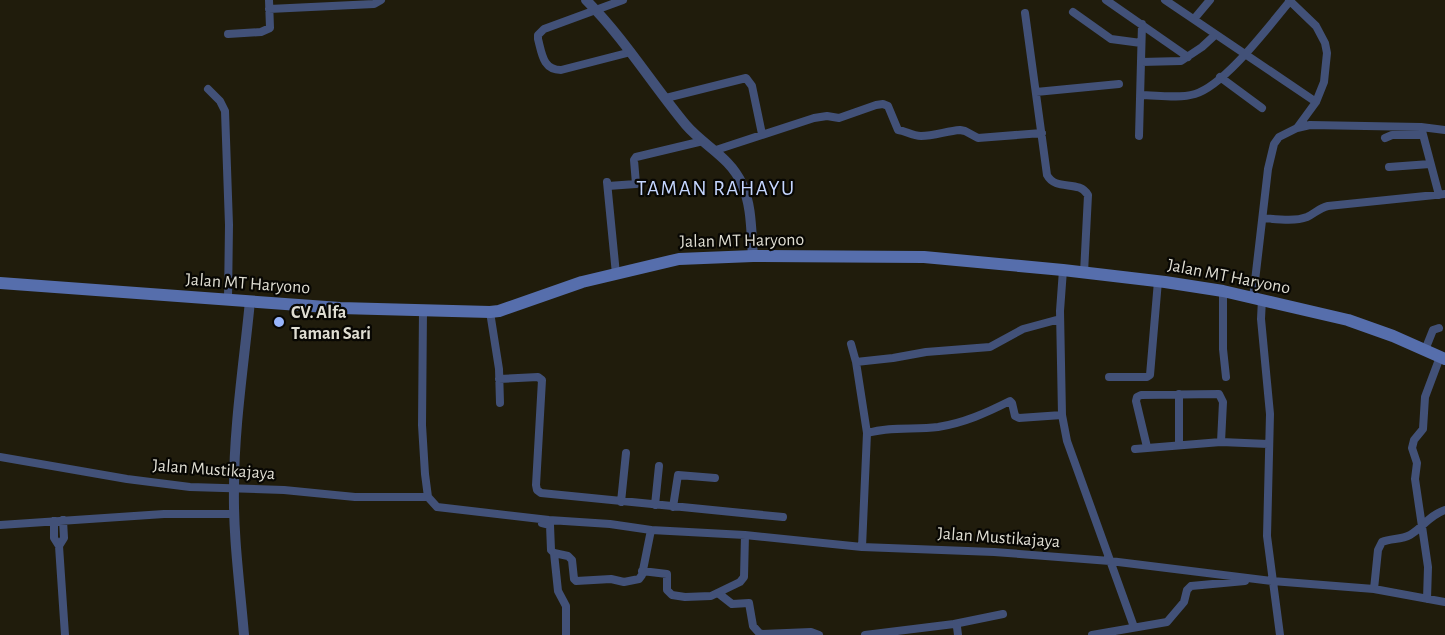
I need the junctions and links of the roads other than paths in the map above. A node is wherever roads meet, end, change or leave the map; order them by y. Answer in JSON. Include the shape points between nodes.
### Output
{"nodes":[{"id":1,"x":381,"y":0,"type":"edge"},
{"id":2,"x":586,"y":0,"type":"edge"},
{"id":3,"x":623,"y":0,"type":"edge"},
{"id":4,"x":1106,"y":0,"type":"edge"},
{"id":5,"x":1165,"y":0,"type":"edge"},
{"id":6,"x":1210,"y":0,"type":"edge"},
{"id":7,"x":1290,"y":1,"type":"edge"},
{"id":8,"x":269,"y":5,"type":"edge"},
{"id":9,"x":596,"y":10,"type":"junction"},
{"id":10,"x":1073,"y":12,"type":"dead end"},
{"id":11,"x":1025,"y":13,"type":"dead end"},
{"id":12,"x":1194,"y":19,"type":"junction"},
{"id":13,"x":1142,"y":24,"type":"junction"},
{"id":14,"x":228,"y":34,"type":"dead end"},
{"id":15,"x":1215,"y":35,"type":"junction"},
{"id":16,"x":1141,"y":43,"type":"junction"},
{"id":17,"x":631,"y":52,"type":"junction"},
{"id":18,"x":1246,"y":53,"type":"junction"},
{"id":19,"x":1188,"y":57,"type":"junction"},
{"id":20,"x":1141,"y":62,"type":"junction"},
{"id":21,"x":1220,"y":77,"type":"junction"},
{"id":22,"x":1119,"y":84,"type":"dead end"},
{"id":23,"x":208,"y":89,"type":"dead end"},
{"id":24,"x":1036,"y":92,"type":"junction"},
{"id":25,"x":1140,"y":95,"type":"junction"},
{"id":26,"x":666,"y":98,"type":"junction"},
{"id":27,"x":1316,"y":102,"type":"junction"},
{"id":28,"x":1262,"y":108,"type":"dead end"},
{"id":29,"x":1297,"y":128,"type":"junction"},
{"id":30,"x":1445,"y":130,"type":"edge"},
{"id":31,"x":1422,"y":131,"type":"junction"},
{"id":32,"x":762,"y":134,"type":"junction"},
{"id":33,"x":1042,"y":134,"type":"junction"},
{"id":34,"x":1139,"y":136,"type":"dead end"},
{"id":35,"x":1385,"y":138,"type":"dead end"},
{"id":36,"x":703,"y":141,"type":"junction"},
{"id":37,"x":716,"y":150,"type":"junction"},
{"id":38,"x":1430,"y":164,"type":"junction"},
{"id":39,"x":1389,"y":167,"type":"dead end"},
{"id":40,"x":1442,"y":195,"type":"edge"},
{"id":41,"x":1263,"y":218,"type":"junction"},
{"id":42,"x":753,"y":256,"type":"junction"},
{"id":43,"x":1063,"y":270,"type":"junction"},
{"id":44,"x":1084,"y":273,"type":"junction"},
{"id":45,"x":616,"y":274,"type":"junction"},
{"id":46,"x":1158,"y":281,"type":"junction"},
{"id":47,"x":0,"y":283,"type":"edge"},
{"id":48,"x":1222,"y":291,"type":"junction"},
{"id":49,"x":228,"y":299,"type":"junction"},
{"id":50,"x":1257,"y":299,"type":"junction"},
{"id":51,"x":250,"y":301,"type":"junction"},
{"id":52,"x":423,"y":310,"type":"junction"},
{"id":53,"x":490,"y":312,"type":"junction"},
{"id":54,"x":1060,"y":319,"type":"junction"},
{"id":55,"x":1439,"y":328,"type":"dead end"},
{"id":56,"x":851,"y":344,"type":"dead end"},
{"id":57,"x":1425,"y":350,"type":"junction"},
{"id":58,"x":1442,"y":358,"type":"edge"},
{"id":59,"x":856,"y":362,"type":"junction"},
{"id":60,"x":1109,"y":376,"type":"dead end"},
{"id":61,"x":1226,"y":377,"type":"dead end"},
{"id":62,"x":499,"y":379,"type":"junction"},
{"id":63,"x":1179,"y":394,"type":"junction"},
{"id":64,"x":500,"y":403,"type":"dead end"},
{"id":65,"x":1062,"y":415,"type":"junction"},
{"id":66,"x":867,"y":433,"type":"junction"},
{"id":67,"x":1221,"y":442,"type":"junction"},
{"id":68,"x":1268,"y":444,"type":"junction"},
{"id":69,"x":1179,"y":445,"type":"junction"},
{"id":70,"x":1147,"y":447,"type":"junction"},
{"id":71,"x":1135,"y":449,"type":"dead end"},
{"id":72,"x":626,"y":453,"type":"dead end"},
{"id":73,"x":0,"y":458,"type":"edge"},
{"id":74,"x":659,"y":466,"type":"dead end"},
{"id":75,"x":716,"y":478,"type":"dead end"},
{"id":76,"x":234,"y":490,"type":"junction"},
{"id":77,"x":431,"y":500,"type":"junction"},
{"id":78,"x":621,"y":502,"type":"junction"},
{"id":79,"x":655,"y":505,"type":"junction"},
{"id":80,"x":674,"y":507,"type":"junction"},
{"id":81,"x":1445,"y":510,"type":"edge"},
{"id":82,"x":234,"y":513,"type":"junction"},
{"id":83,"x":783,"y":517,"type":"dead end"},
{"id":84,"x":58,"y":521,"type":"junction"},
{"id":85,"x":0,"y":525,"type":"edge"},
{"id":86,"x":1421,"y":526,"type":"junction"},
{"id":87,"x":651,"y":530,"type":"junction"},
{"id":88,"x":745,"y":535,"type":"junction"},
{"id":89,"x":862,"y":546,"type":"junction"},
{"id":90,"x":554,"y":553,"type":"junction"},
{"id":91,"x":1110,"y":561,"type":"junction"},
{"id":92,"x":642,"y":571,"type":"junction"},
{"id":93,"x":1258,"y":579,"type":"junction"},
{"id":94,"x":1272,"y":581,"type":"junction"},
{"id":95,"x":1374,"y":589,"type":"junction"},
{"id":96,"x":718,"y":593,"type":"junction"},
{"id":97,"x":1427,"y":599,"type":"junction"},
{"id":98,"x":1445,"y":602,"type":"edge"},
{"id":99,"x":1003,"y":614,"type":"dead end"},
{"id":100,"x":954,"y":624,"type":"junction"},
{"id":101,"x":1134,"y":627,"type":"junction"},
{"id":102,"x":65,"y":635,"type":"edge"},
{"id":103,"x":244,"y":635,"type":"edge"},
{"id":104,"x":566,"y":635,"type":"edge"},
{"id":105,"x":819,"y":635,"type":"edge"},
{"id":106,"x":866,"y":635,"type":"edge"},
{"id":107,"x":958,"y":635,"type":"edge"},
{"id":108,"x":1092,"y":635,"type":"edge"},
{"id":109,"x":1280,"y":635,"type":"edge"}],
"edges":[{"from":1,"to":8,"type":"street","via":[[374,4]]},
{"from":2,"to":9,"type":"street"},
{"from":3,"to":9,"type":"street"},
{"from":4,"to":13,"type":"street"},
{"from":5,"to":12,"type":"street"},
{"from":6,"to":12,"type":"street"},
{"from":7,"to":18,"type":"street"},
{"from":7,"to":27,"type":"street","via":[[1316,26],[1325,43],[1324,82]]},
{"from":8,"to":14,"type":"street","via":[[267,30]]},
{"from":9,"to":17,"type":"street"},
{"from":9,"to":17,"type":"street","via":[[540,32],[538,39],[546,65],[561,70]]},
{"from":10,"to":16,"type":"street","via":[[1110,39]]},
{"from":11,"to":24,"type":"street"},
{"from":12,"to":15,"type":"street"},
{"from":13,"to":16,"type":"street"},
{"from":13,"to":19,"type":"street"},
{"from":15,"to":18,"type":"street"},
{"from":15,"to":19,"type":"street"},
{"from":16,"to":20,"type":"street"},
{"from":17,"to":26,"type":"street"},
{"from":18,"to":21,"type":"street"},
{"from":18,"to":27,"type":"street"},
{"from":19,"to":20,"type":"street","via":[[1181,61]]},
{"from":20,"to":25,"type":"street"},
{"from":21,"to":25,"type":"street","via":[[1194,95]]},
{"from":21,"to":28,"type":"street"},
{"from":22,"to":24,"type":"street"},
{"from":23,"to":49,"type":"street","via":[[225,111]]},
{"from":24,"to":33,"type":"street"},
{"from":25,"to":34,"type":"street"},
{"from":26,"to":32,"type":"street","via":[[746,78],[752,86]]},
{"from":26,"to":36,"type":"street"},
{"from":27,"to":29,"type":"street"},
{"from":29,"to":31,"type":"street","via":[[1310,124]]},
{"from":29,"to":41,"type":"street","via":[[1274,144]]},
{"from":30,"to":31,"type":"street"},
{"from":31,"to":35,"type":"street"},
{"from":31,"to":38,"type":"street"},
{"from":32,"to":33,"type":"street","via":[[813,118],[839,118],[880,104],[888,106],[898,130],[915,136],[960,130],[978,138]]},
{"from":32,"to":37,"type":"street"},
{"from":33,"to":44,"type":"street","via":[[1050,180],[1079,187],[1088,195]]},
{"from":36,"to":37,"type":"street"},
{"from":36,"to":45,"type":"street","via":[[636,157],[636,184],[608,184]]},
{"from":37,"to":42,"type":"street","via":[[736,174],[746,195]]},
{"from":38,"to":39,"type":"street"},
{"from":38,"to":40,"type":"street"},
{"from":40,"to":41,"type":"street","via":[[1328,206],[1296,219]]},
{"from":41,"to":50,"type":"street"},
{"from":42,"to":43,"type":"main road","name":"Jalan MT Haryono","via":[[924,257]]},
{"from":42,"to":45,"type":"main road","name":"Jalan MT Haryono","via":[[679,259]]},
{"from":43,"to":44,"type":"main road","name":"Jalan MT Haryono"},
{"from":43,"to":54,"type":"street"},
{"from":44,"to":46,"type":"main road","name":"Jalan MT Haryono"},
{"from":45,"to":53,"type":"main road","name":"Jalan MT Haryono"},
{"from":46,"to":48,"type":"main road","name":"Jalan MT Haryono"},
{"from":46,"to":60,"type":"street","via":[[1150,375]]},
{"from":47,"to":49,"type":"main road","name":"Jalan MT Haryono"},
{"from":48,"to":50,"type":"main road","name":"Jalan MT Haryono"},
{"from":48,"to":61,"type":"street"},
{"from":49,"to":51,"type":"main road","name":"Jalan MT Haryono"},
{"from":50,"to":57,"type":"main road","name":"Jalan MT Haryono","via":[[1348,320]]},
{"from":50,"to":68,"type":"street","via":[[1270,414]]},
{"from":51,"to":52,"type":"main road","name":"Jalan MT Haryono"},
{"from":51,"to":76,"type":"street"},
{"from":52,"to":53,"type":"main road","name":"Jalan MT Haryono"},
{"from":52,"to":77,"type":"street","via":[[423,450]]},
{"from":53,"to":62,"type":"street"},
{"from":54,"to":59,"type":"street","via":[[1023,328],[990,347]]},
{"from":54,"to":65,"type":"street"},
{"from":55,"to":57,"type":"street","via":[[1433,330]]},
{"from":56,"to":59,"type":"street"},
{"from":57,"to":58,"type":"main road","name":"Jalan MT Haryono"},
{"from":58,"to":86,"type":"street","via":[[1425,397],[1423,429],[1412,448],[1417,463],[1415,479]]},
{"from":59,"to":66,"type":"street"},
{"from":62,"to":64,"type":"street"},
{"from":62,"to":78,"type":"street","via":[[542,380],[536,485],[539,492]]},
{"from":63,"to":67,"type":"street","via":[[1221,396]]},
{"from":63,"to":69,"type":"street"},
{"from":63,"to":70,"type":"street","via":[[1137,397]]},
{"from":65,"to":66,"type":"street","via":[[1019,418],[1010,401],[957,423]]},
{"from":65,"to":91,"type":"street","via":[[1067,441]]},
{"from":66,"to":89,"type":"street"},
{"from":67,"to":68,"type":"street"},
{"from":67,"to":69,"type":"street"},
{"from":68,"to":94,"type":"street","via":[[1267,536]]},
{"from":69,"to":70,"type":"street"},
{"from":70,"to":71,"type":"street"},
{"from":72,"to":78,"type":"street"},
{"from":73,"to":76,"type":"street","name":"Jalan Mustikajaya","via":[[137,480]]},
{"from":74,"to":79,"type":"street"},
{"from":75,"to":80,"type":"street","via":[[678,475]]},
{"from":76,"to":77,"type":"street","name":"Jalan Mustikajaya"},
{"from":76,"to":82,"type":"street"},
{"from":77,"to":87,"type":"street","name":"Jalan Mustikajaya","via":[[446,509]]},
{"from":77,"to":90,"type":"street","via":[[437,510],[445,512],[550,525]]},
{"from":78,"to":79,"type":"street"},
{"from":79,"to":80,"type":"street"},
{"from":80,"to":83,"type":"street"},
{"from":81,"to":86,"type":"street","via":[[1435,513]]},
{"from":82,"to":84,"type":"street"},
{"from":82,"to":103,"type":"street"},
{"from":84,"to":85,"type":"street"},
{"from":84,"to":102,"type":"street","via":[[54,538],[59,546]]},
{"from":86,"to":95,"type":"street","via":[[1407,537],[1382,542]]},
{"from":86,"to":97,"type":"street","via":[[1428,567]]},
{"from":87,"to":88,"type":"street","name":"Jalan Mustikajaya"},
{"from":87,"to":92,"type":"street"},
{"from":88,"to":89,"type":"street","name":"Jalan Mustikajaya"},
{"from":88,"to":96,"type":"street","via":[[744,577]]},
{"from":89,"to":91,"type":"street","name":"Jalan Mustikajaya"},
{"from":90,"to":92,"type":"street","via":[[571,558],[576,581],[631,582]]},
{"from":90,"to":104,"type":"street","via":[[558,591],[566,606]]},
{"from":91,"to":93,"type":"street","name":"Jalan Mustikajaya"},
{"from":91,"to":101,"type":"street"},
{"from":92,"to":96,"type":"street","via":[[667,574],[667,590],[672,595],[698,598]]},
{"from":93,"to":94,"type":"street","name":"Jalan Mustikajaya"},
{"from":93,"to":101,"type":"street","via":[[1191,586],[1184,602],[1167,622]]},
{"from":94,"to":95,"type":"street","name":"Jalan Mustikajaya"},
{"from":94,"to":109,"type":"street"},
{"from":95,"to":97,"type":"street","name":"Jalan Mustikajaya"},
{"from":96,"to":105,"type":"street","via":[[732,604],[749,603],[753,626],[760,634]]},
{"from":97,"to":98,"type":"street","name":"Jalan Mustikajaya"},
{"from":99,"to":100,"type":"street"},
{"from":100,"to":106,"type":"street"},
{"from":100,"to":107,"type":"street"},
{"from":101,"to":108,"type":"street"}]}
